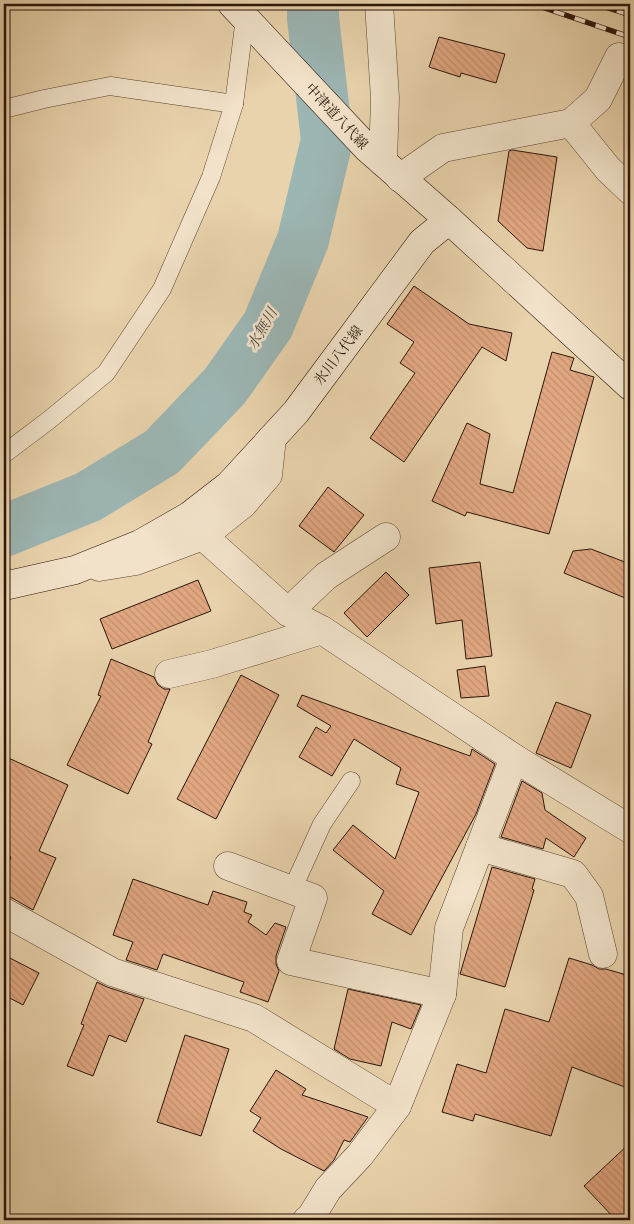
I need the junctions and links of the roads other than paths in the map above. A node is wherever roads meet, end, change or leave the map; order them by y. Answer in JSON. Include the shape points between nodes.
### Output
{"nodes":[{"id":1,"x":379,"y":4,"type":"edge"},
{"id":2,"x":239,"y":11,"type":"edge"},
{"id":3,"x":630,"y":61,"type":"edge"},
{"id":4,"x":234,"y":104,"type":"junction"},
{"id":5,"x":4,"y":109,"type":"edge"},
{"id":6,"x":571,"y":123,"type":"junction"},
{"id":7,"x":383,"y":162,"type":"junction"},
{"id":8,"x":630,"y":190,"type":"edge"},
{"id":9,"x":449,"y":220,"type":"junction"},
{"id":10,"x":630,"y":386,"type":"edge"},
{"id":11,"x":272,"y":438,"type":"junction"},
{"id":12,"x":4,"y":454,"type":"edge"},
{"id":13,"x":203,"y":536,"type":"junction"},
{"id":14,"x":386,"y":537,"type":"dead end"},
{"id":15,"x":75,"y":570,"type":"junction"},
{"id":16,"x":4,"y":586,"type":"edge"},
{"id":17,"x":288,"y":612,"type":"junction"},
{"id":18,"x":322,"y":630,"type":"junction"},
{"id":19,"x":169,"y":674,"type":"dead end"},
{"id":20,"x":514,"y":758,"type":"junction"},
{"id":21,"x":351,"y":781,"type":"dead end"},
{"id":22,"x":630,"y":829,"type":"edge"},
{"id":23,"x":480,"y":847,"type":"junction"},
{"id":24,"x":228,"y":866,"type":"dead end"},
{"id":25,"x":292,"y":890,"type":"junction"},
{"id":26,"x":4,"y":912,"type":"edge"},
{"id":27,"x":603,"y":954,"type":"dead end"},
{"id":28,"x":442,"y":994,"type":"junction"},
{"id":29,"x":397,"y":1106,"type":"junction"},
{"id":30,"x":309,"y":1220,"type":"edge"}],
"edges":[{"from":1,"to":7,"type":"street","via":[[385,98]]},
{"from":2,"to":4,"type":"lane"},
{"from":2,"to":7,"type":"street","name":"中津道八代線"},
{"from":3,"to":6,"type":"street","via":[[619,57],[598,99]]},
{"from":4,"to":5,"type":"lane","via":[[110,86]]},
{"from":4,"to":12,"type":"lane","via":[[211,177],[157,297],[106,374]]},
{"from":6,"to":7,"type":"street"},
{"from":6,"to":8,"type":"street","via":[[608,169]]},
{"from":7,"to":9,"type":"street","name":"中津道八代線"},
{"from":9,"to":10,"type":"street"},
{"from":9,"to":11,"type":"street","name":"氷川八代線","via":[[422,242],[296,412]]},
{"from":11,"to":13,"type":"street","via":[[268,475],[243,504]]},
{"from":11,"to":15,"type":"street","name":"氷川八代線","via":[[229,485],[189,516],[140,544]]},
{"from":13,"to":15,"type":"street","via":[[136,561]]},
{"from":13,"to":17,"type":"street"},
{"from":14,"to":17,"type":"street","via":[[326,576]]},
{"from":15,"to":16,"type":"street","name":"氷川八代線"},
{"from":17,"to":18,"type":"street"},
{"from":18,"to":19,"type":"street"},
{"from":18,"to":20,"type":"street"},
{"from":20,"to":22,"type":"street"},
{"from":20,"to":23,"type":"street"},
{"from":21,"to":25,"type":"lane","via":[[322,824]]},
{"from":23,"to":27,"type":"street","via":[[573,874],[589,896]]},
{"from":23,"to":28,"type":"street","via":[[449,928]]},
{"from":24,"to":25,"type":"street"},
{"from":25,"to":28,"type":"street","via":[[313,898],[291,960]]},
{"from":26,"to":29,"type":"street","via":[[112,972],[254,1018]]},
{"from":28,"to":29,"type":"street"},
{"from":29,"to":30,"type":"street","via":[[360,1155],[328,1189]]}]}
